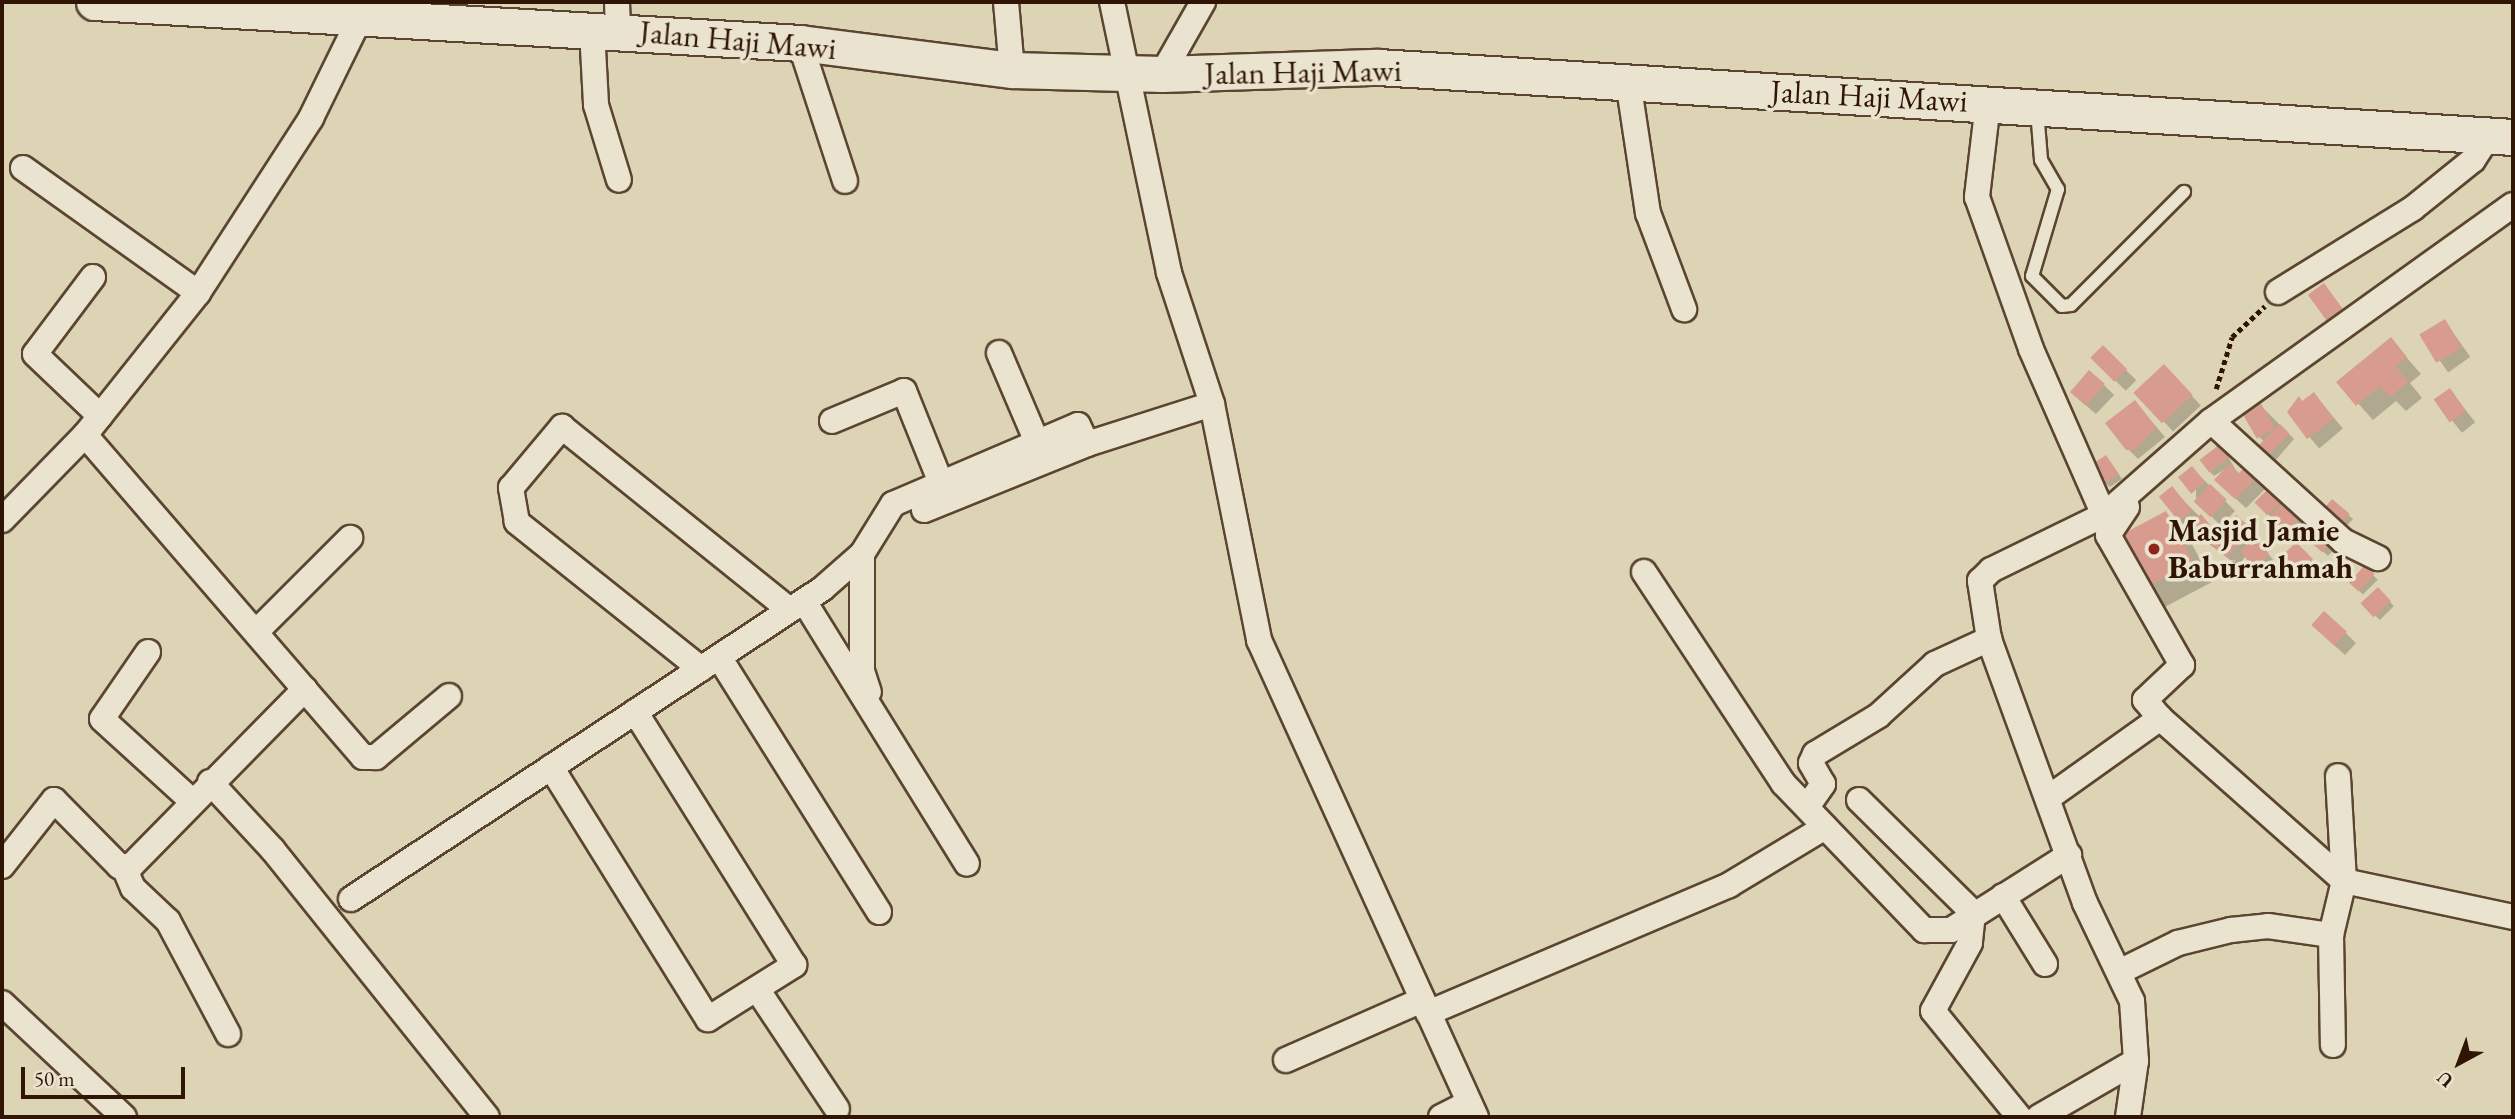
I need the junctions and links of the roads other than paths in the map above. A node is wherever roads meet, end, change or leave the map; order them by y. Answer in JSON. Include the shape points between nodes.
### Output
{"nodes":[{"id":1,"x":94,"y":2,"type":"edge"},
{"id":2,"x":1006,"y":2,"type":"edge"},
{"id":3,"x":1112,"y":2,"type":"edge"},
{"id":4,"x":1203,"y":2,"type":"edge"},
{"id":5,"x":376,"y":14,"type":"edge"},
{"id":6,"x":609,"y":21,"type":"edge"},
{"id":7,"x":800,"y":43,"type":"junction"},
{"id":8,"x":1012,"y":70,"type":"junction"},
{"id":9,"x":1127,"y":73,"type":"junction"},
{"id":10,"x":1162,"y":75,"type":"junction"},
{"id":11,"x":1628,"y":81,"type":"junction"},
{"id":12,"x":1988,"y":103,"type":"junction"},
{"id":13,"x":2036,"y":106,"type":"junction"},
{"id":14,"x":2502,"y":135,"type":"edge"},
{"id":15,"x":23,"y":168,"type":"dead end"},
{"id":16,"x":619,"y":180,"type":"dead end"},
{"id":17,"x":845,"y":181,"type":"dead end"},
{"id":18,"x":2184,"y":192,"type":"dead end"},
{"id":19,"x":2513,"y":205,"type":"edge"},
{"id":20,"x":93,"y":277,"type":"dead end"},
{"id":21,"x":2278,"y":292,"type":"road end"},
{"id":22,"x":198,"y":293,"type":"junction"},
{"id":23,"x":1684,"y":309,"type":"dead end"},
{"id":24,"x":999,"y":353,"type":"dead end"},
{"id":25,"x":1212,"y":404,"type":"junction"},
{"id":26,"x":831,"y":421,"type":"dead end"},
{"id":27,"x":2215,"y":425,"type":"junction"},
{"id":28,"x":92,"y":426,"type":"junction"},
{"id":29,"x":1037,"y":442,"type":"junction"},
{"id":30,"x":1087,"y":443,"type":"junction"},
{"id":31,"x":942,"y":483,"type":"junction"},
{"id":32,"x":925,"y":510,"type":"dead end"},
{"id":33,"x":2105,"y":515,"type":"junction"},
{"id":34,"x":2,"y":520,"type":"edge"},
{"id":35,"x":350,"y":538,"type":"dead end"},
{"id":36,"x":862,"y":554,"type":"junction"},
{"id":37,"x":2378,"y":558,"type":"dead end"},
{"id":38,"x":1644,"y":572,"type":"dead end"},
{"id":39,"x":797,"y":605,"type":"junction"},
{"id":40,"x":257,"y":631,"type":"junction"},
{"id":41,"x":1989,"y":639,"type":"junction"},
{"id":42,"x":148,"y":652,"type":"dead end"},
{"id":43,"x":710,"y":663,"type":"junction"},
{"id":44,"x":305,"y":689,"type":"junction"},
{"id":45,"x":449,"y":696,"type":"dead end"},
{"id":46,"x":635,"y":712,"type":"junction"},
{"id":47,"x":2160,"y":718,"type":"junction"},
{"id":48,"x":880,"y":723,"type":"junction"},
{"id":49,"x":551,"y":767,"type":"junction"},
{"id":50,"x":2338,"y":776,"type":"dead end"},
{"id":51,"x":211,"y":782,"type":"junction"},
{"id":52,"x":2048,"y":797,"type":"junction"},
{"id":53,"x":191,"y":800,"type":"junction"},
{"id":54,"x":1860,"y":800,"type":"dead end"},
{"id":55,"x":1807,"y":807,"type":"junction"},
{"id":56,"x":1825,"y":827,"type":"junction"},
{"id":57,"x":2069,"y":855,"type":"junction"},
{"id":58,"x":967,"y":864,"type":"dead end"},
{"id":59,"x":2,"y":866,"type":"edge"},
{"id":60,"x":124,"y":867,"type":"junction"},
{"id":61,"x":2344,"y":881,"type":"junction"},
{"id":62,"x":2003,"y":896,"type":"junction"},
{"id":63,"x":351,"y":899,"type":"dead end"},
{"id":64,"x":878,"y":912,"type":"dead end"},
{"id":65,"x":1973,"y":913,"type":"junction"},
{"id":66,"x":2513,"y":917,"type":"edge"},
{"id":67,"x":2331,"y":935,"type":"junction"},
{"id":68,"x":2045,"y":964,"type":"dead end"},
{"id":69,"x":2119,"y":972,"type":"junction"},
{"id":70,"x":757,"y":989,"type":"junction"},
{"id":71,"x":2,"y":1003,"type":"edge"},
{"id":72,"x":1425,"y":1006,"type":"junction"},
{"id":73,"x":228,"y":1034,"type":"dead end"},
{"id":74,"x":2333,"y":1045,"type":"dead end"},
{"id":75,"x":1286,"y":1060,"type":"dead end"},
{"id":76,"x":2136,"y":1061,"type":"junction"},
{"id":77,"x":837,"y":1109,"type":"dead end"},
{"id":78,"x":1472,"y":1110,"type":"edge"},
{"id":79,"x":124,"y":1117,"type":"edge"},
{"id":80,"x":487,"y":1117,"type":"edge"},
{"id":81,"x":1441,"y":1117,"type":"edge"},
{"id":82,"x":2019,"y":1117,"type":"edge"},
{"id":83,"x":2039,"y":1117,"type":"edge"},
{"id":84,"x":2127,"y":1117,"type":"edge"}],
"edges":[{"from":1,"to":5,"type":"street","name":"Jalan Haji Mawi"},
{"from":2,"to":8,"type":"street"},
{"from":3,"to":9,"type":"street"},
{"from":4,"to":10,"type":"street"},
{"from":5,"to":6,"type":"street","name":"Jalan Haji Mawi"},
{"from":5,"to":22,"type":"street"},
{"from":6,"to":7,"type":"street","name":"Jalan Haji Mawi"},
{"from":6,"to":16,"type":"street","via":[[596,105]]},
{"from":7,"to":8,"type":"street","name":"Jalan Haji Mawi"},
{"from":7,"to":17,"type":"street"},
{"from":8,"to":9,"type":"street","name":"Jalan Haji Mawi"},
{"from":9,"to":10,"type":"street","name":"Jalan Haji Mawi"},
{"from":9,"to":25,"type":"street","via":[[1169,273]]},
{"from":10,"to":11,"type":"street","name":"Jalan Haji Mawi","via":[[1378,67]]},
{"from":11,"to":12,"type":"street","name":"Jalan Haji Mawi"},
{"from":11,"to":23,"type":"street","via":[[1648,213]]},
{"from":12,"to":13,"type":"street","name":"Jalan Haji Mawi"},
{"from":12,"to":33,"type":"street","via":[[1977,197],[2031,349]]},
{"from":13,"to":14,"type":"street","name":"Jalan Haji Mawi"},
{"from":13,"to":18,"type":"lane","via":[[2041,160],[2058,189],[2032,276],[2062,306],[2071,305]]},
{"from":14,"to":21,"type":"street","via":[[2412,209]]},
{"from":15,"to":22,"type":"street"},
{"from":19,"to":27,"type":"street"},
{"from":20,"to":28,"type":"street","via":[[35,355]]},
{"from":22,"to":28,"type":"street"},
{"from":24,"to":29,"type":"street"},
{"from":25,"to":30,"type":"street"},
{"from":25,"to":72,"type":"street","via":[[1259,640]]},
{"from":26,"to":31,"type":"street","via":[[904,391]]},
{"from":27,"to":33,"type":"street"},
{"from":27,"to":37,"type":"street","via":[[2343,541]]},
{"from":27,"to":47,"type":"street","via":[[2108,529],[2180,660],[2177,673],[2146,700]]},
{"from":28,"to":34,"type":"street"},
{"from":28,"to":40,"type":"street"},
{"from":29,"to":30,"type":"street","via":[[1078,425]]},
{"from":29,"to":31,"type":"street"},
{"from":30,"to":32,"type":"street"},
{"from":31,"to":36,"type":"street","via":[[893,504]]},
{"from":33,"to":41,"type":"street","via":[[1983,576],[1979,586]]},
{"from":35,"to":40,"type":"street"},
{"from":36,"to":39,"type":"street"},
{"from":36,"to":48,"type":"street","via":[[862,671]]},
{"from":38,"to":55,"type":"street","via":[[1758,749]]},
{"from":39,"to":43,"type":"street"},
{"from":39,"to":43,"type":"street","via":[[562,427],[511,488],[517,522]]},
{"from":39,"to":48,"type":"street"},
{"from":40,"to":44,"type":"street"},
{"from":41,"to":52,"type":"street"},
{"from":41,"to":55,"type":"street","via":[[1935,664],[1878,716],[1815,754],[1811,763],[1823,784]]},
{"from":42,"to":53,"type":"street","via":[[102,719]]},
{"from":43,"to":46,"type":"street"},
{"from":43,"to":64,"type":"street"},
{"from":44,"to":45,"type":"street","via":[[369,759]]},
{"from":44,"to":51,"type":"street"},
{"from":46,"to":49,"type":"street"},
{"from":46,"to":70,"type":"street","via":[[794,965]]},
{"from":47,"to":52,"type":"street"},
{"from":47,"to":61,"type":"street"},
{"from":48,"to":58,"type":"street"},
{"from":49,"to":63,"type":"street"},
{"from":49,"to":70,"type":"street","via":[[708,1019]]},
{"from":50,"to":61,"type":"street"},
{"from":51,"to":53,"type":"street"},
{"from":51,"to":80,"type":"street","via":[[273,850]]},
{"from":52,"to":57,"type":"street"},
{"from":53,"to":60,"type":"street"},
{"from":54,"to":65,"type":"street"},
{"from":55,"to":56,"type":"street"},
{"from":56,"to":65,"type":"street","via":[[1924,930],[1951,930]]},
{"from":56,"to":72,"type":"street","via":[[1729,885]]},
{"from":57,"to":62,"type":"street"},
{"from":57,"to":69,"type":"street"},
{"from":59,"to":60,"type":"street","via":[[54,800]]},
{"from":60,"to":73,"type":"street","via":[[128,881],[168,921]]},
{"from":61,"to":66,"type":"street"},
{"from":61,"to":67,"type":"street"},
{"from":62,"to":65,"type":"street"},
{"from":62,"to":68,"type":"street"},
{"from":65,"to":82,"type":"street","via":[[1970,943],[1933,1011]]},
{"from":67,"to":69,"type":"street","via":[[2269,926],[2231,930],[2179,943]]},
{"from":67,"to":74,"type":"street"},
{"from":69,"to":76,"type":"street","via":[[2132,1001]]},
{"from":70,"to":77,"type":"street"},
{"from":71,"to":79,"type":"street"},
{"from":72,"to":75,"type":"street"},
{"from":72,"to":78,"type":"street"},
{"from":76,"to":83,"type":"street"},
{"from":76,"to":84,"type":"street"},
{"from":78,"to":81,"type":"street"}]}
